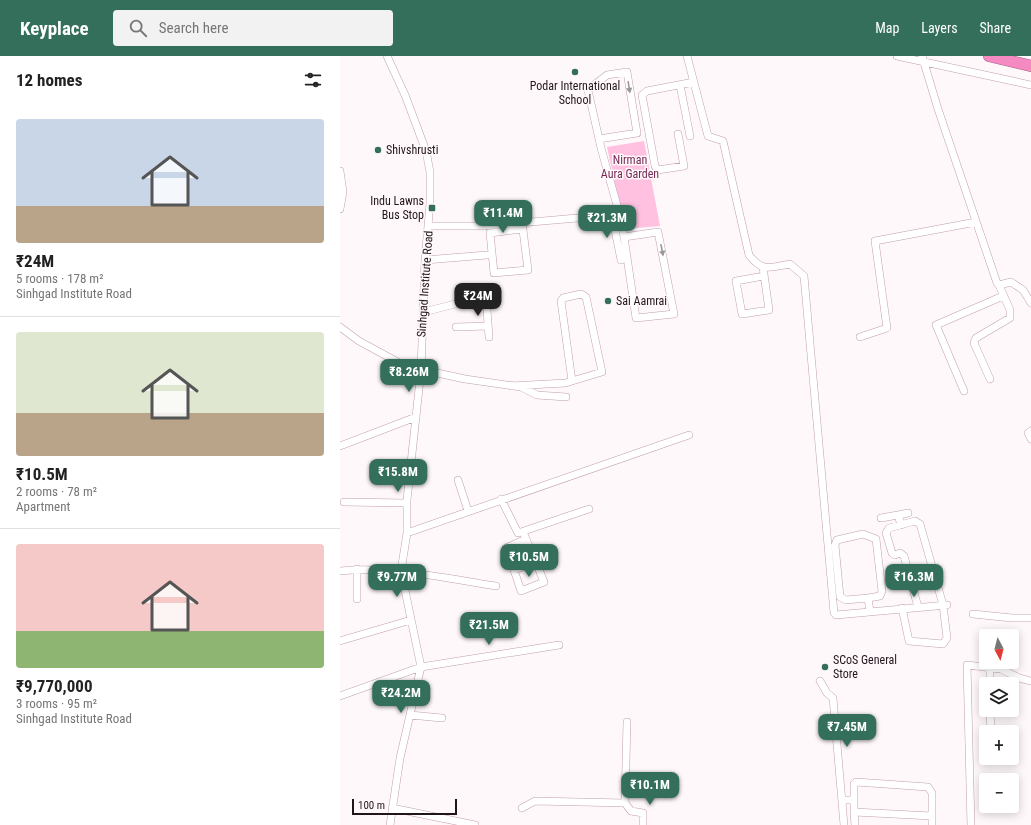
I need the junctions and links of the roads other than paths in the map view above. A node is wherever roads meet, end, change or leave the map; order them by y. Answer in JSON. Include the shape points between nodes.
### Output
{"nodes":[{"id":1,"x":388,"y":56,"type":"edge"},
{"id":2,"x":687,"y":56,"type":"edge"},
{"id":3,"x":897,"y":56,"type":"edge"},
{"id":4,"x":988,"y":56,"type":"edge"},
{"id":5,"x":923,"y":59,"type":"edge"},
{"id":6,"x":1031,"y":66,"type":"edge"},
{"id":7,"x":694,"y":82,"type":"junction"},
{"id":8,"x":680,"y":85,"type":"junction"},
{"id":9,"x":1031,"y":85,"type":"edge"},
{"id":10,"x":678,"y":134,"type":"dead end"},
{"id":11,"x":690,"y":136,"type":"dead end"},
{"id":12,"x":599,"y":139,"type":"junction"},
{"id":13,"x":340,"y":171,"type":"edge"},
{"id":14,"x":340,"y":209,"type":"edge"},
{"id":15,"x":615,"y":212,"type":"junction"},
{"id":16,"x":976,"y":222,"type":"junction"},
{"id":17,"x":429,"y":226,"type":"junction"},
{"id":18,"x":522,"y":226,"type":"junction"},
{"id":19,"x":624,"y":236,"type":"junction"},
{"id":20,"x":487,"y":255,"type":"dead end"},
{"id":21,"x":425,"y":260,"type":"junction"},
{"id":22,"x":621,"y":260,"type":"dead end"},
{"id":23,"x":763,"y":267,"type":"junction"},
{"id":24,"x":764,"y":276,"type":"junction"},
{"id":25,"x":999,"y":285,"type":"junction"},
{"id":26,"x":1003,"y":296,"type":"junction"},
{"id":27,"x":1031,"y":303,"type":"edge"},
{"id":28,"x":424,"y":312,"type":"junction"},
{"id":29,"x":488,"y":326,"type":"junction"},
{"id":30,"x":340,"y":327,"type":"edge"},
{"id":31,"x":456,"y":327,"type":"dead end"},
{"id":32,"x":489,"y":337,"type":"dead end"},
{"id":33,"x":860,"y":337,"type":"dead end"},
{"id":34,"x":421,"y":370,"type":"junction"},
{"id":35,"x":990,"y":379,"type":"dead end"},
{"id":36,"x":572,"y":381,"type":"junction"},
{"id":37,"x":511,"y":386,"type":"junction"},
{"id":38,"x":964,"y":390,"type":"dead end"},
{"id":39,"x":566,"y":397,"type":"dead end"},
{"id":40,"x":416,"y":418,"type":"junction"},
{"id":41,"x":1031,"y":432,"type":"edge"},
{"id":42,"x":689,"y":434,"type":"dead end"},
{"id":43,"x":1031,"y":439,"type":"edge"},
{"id":44,"x":340,"y":446,"type":"edge"},
{"id":45,"x":458,"y":480,"type":"dead end"},
{"id":46,"x":501,"y":500,"type":"junction"},
{"id":47,"x":344,"y":502,"type":"dead end"},
{"id":48,"x":407,"y":503,"type":"junction"},
{"id":49,"x":589,"y":509,"type":"dead end"},
{"id":50,"x":468,"y":511,"type":"junction"},
{"id":51,"x":908,"y":513,"type":"dead end"},
{"id":52,"x":898,"y":515,"type":"junction"},
{"id":53,"x":881,"y":518,"type":"dead end"},
{"id":54,"x":901,"y":525,"type":"junction"},
{"id":55,"x":407,"y":533,"type":"junction"},
{"id":56,"x":525,"y":535,"type":"junction"},
{"id":57,"x":536,"y":562,"type":"junction"},
{"id":58,"x":357,"y":569,"type":"junction"},
{"id":59,"x":340,"y":570,"type":"edge"},
{"id":60,"x":514,"y":570,"type":"junction"},
{"id":61,"x":401,"y":571,"type":"junction"},
{"id":62,"x":496,"y":586,"type":"dead end"},
{"id":63,"x":868,"y":598,"type":"junction"},
{"id":64,"x":357,"y":599,"type":"dead end"},
{"id":65,"x":945,"y":605,"type":"junction"},
{"id":66,"x":918,"y":607,"type":"junction"},
{"id":67,"x":902,"y":608,"type":"junction"},
{"id":68,"x":870,"y":612,"type":"junction"},
{"id":69,"x":973,"y":614,"type":"dead end"},
{"id":70,"x":1031,"y":618,"type":"edge"},
{"id":71,"x":411,"y":620,"type":"junction"},
{"id":72,"x":340,"y":641,"type":"edge"},
{"id":73,"x":559,"y":645,"type":"dead end"},
{"id":74,"x":421,"y":667,"type":"junction"},
{"id":75,"x":979,"y":667,"type":"edge"},
{"id":76,"x":1001,"y":669,"type":"edge"},
{"id":77,"x":820,"y":681,"type":"dead end"},
{"id":78,"x":1031,"y":681,"type":"edge"},
{"id":79,"x":340,"y":696,"type":"edge"},
{"id":80,"x":410,"y":715,"type":"junction"},
{"id":81,"x":442,"y":718,"type":"dead end"},
{"id":82,"x":627,"y":722,"type":"dead end"},
{"id":83,"x":842,"y":800,"type":"junction"},
{"id":84,"x":854,"y":800,"type":"junction"},
{"id":85,"x":625,"y":803,"type":"junction"},
{"id":86,"x":392,"y":808,"type":"junction"},
{"id":87,"x":522,"y":808,"type":"dead end"},
{"id":88,"x":854,"y":812,"type":"junction"},
{"id":89,"x":932,"y":816,"type":"junction"},
{"id":90,"x":390,"y":825,"type":"edge"},
{"id":91,"x":475,"y":825,"type":"edge"},
{"id":92,"x":643,"y":825,"type":"edge"},
{"id":93,"x":844,"y":825,"type":"edge"},
{"id":94,"x":855,"y":825,"type":"edge"},
{"id":95,"x":932,"y":825,"type":"edge"},
{"id":96,"x":971,"y":825,"type":"edge"}],
"edges":[{"from":1,"to":17,"type":"street","name":"Sinhgad Institute Road","via":[[426,152],[430,172]]},
{"from":2,"to":7,"type":"street"},
{"from":3,"to":5,"type":"street"},
{"from":4,"to":6,"type":"highway"},
{"from":5,"to":9,"type":"street"},
{"from":5,"to":16,"type":"street"},
{"from":7,"to":8,"type":"street"},
{"from":7,"to":23,"type":"street","via":[[708,136],[722,142],[749,256],[757,265]]},
{"from":8,"to":10,"type":"street","via":[[647,91],[642,95],[655,166],[658,170],[684,166]]},
{"from":8,"to":11,"type":"street"},
{"from":12,"to":12,"type":"street","one_way":true,"via":[[588,90],[607,76],[627,72],[637,133]]},
{"from":12,"to":15,"type":"street"},
{"from":13,"to":14,"type":"street","via":[[344,192]]},
{"from":15,"to":18,"type":"street"},
{"from":15,"to":19,"type":"street"},
{"from":15,"to":22,"type":"street"},
{"from":16,"to":25,"type":"street"},
{"from":16,"to":33,"type":"street","via":[[876,241],[887,328]]},
{"from":17,"to":18,"type":"street"},
{"from":17,"to":21,"type":"street","name":"Sinhgad Institute Road"},
{"from":18,"to":18,"type":"street","via":[[528,270],[494,274],[490,232]]},
{"from":19,"to":19,"type":"street","one_way":true,"via":[[658,232],[674,314],[636,318]]},
{"from":20,"to":21,"type":"street"},
{"from":21,"to":28,"type":"street","name":"Sinhgad Institute Road"},
{"from":23,"to":24,"type":"street"},
{"from":23,"to":68,"type":"street","via":[[790,264],[804,276],[834,614]]},
{"from":24,"to":24,"type":"street","via":[[769,310],[742,314],[736,281]]},
{"from":25,"to":26,"type":"street"},
{"from":25,"to":27,"type":"street","via":[[1011,282],[1023,290]]},
{"from":26,"to":35,"type":"street","via":[[1011,314],[1010,318],[976,338],[974,343]]},
{"from":26,"to":38,"type":"street","via":[[936,325]]},
{"from":28,"to":29,"type":"street","via":[[486,296]]},
{"from":28,"to":34,"type":"street","name":"Sinhgad Institute Road"},
{"from":29,"to":31,"type":"street"},
{"from":29,"to":32,"type":"street"},
{"from":30,"to":34,"type":"street","via":[[358,341],[405,366]]},
{"from":34,"to":37,"type":"street"},
{"from":34,"to":40,"type":"street","name":"Sinhgad Institute Road"},
{"from":36,"to":36,"type":"street","via":[[561,301],[563,298],[582,294],[586,297],[602,372]]},
{"from":36,"to":37,"type":"street"},
{"from":37,"to":39,"type":"street","via":[[521,387],[536,395]]},
{"from":40,"to":44,"type":"street"},
{"from":40,"to":48,"type":"street","name":"Sinhgad Institute Road"},
{"from":41,"to":43,"type":"street","via":[[1028,433]]},
{"from":42,"to":46,"type":"street"},
{"from":45,"to":50,"type":"street"},
{"from":46,"to":50,"type":"street"},
{"from":46,"to":56,"type":"street","via":[[518,533]]},
{"from":47,"to":48,"type":"street"},
{"from":48,"to":55,"type":"street","name":"Sinhgad Institute Road"},
{"from":49,"to":56,"type":"street"},
{"from":50,"to":55,"type":"street"},
{"from":51,"to":52,"type":"street"},
{"from":52,"to":53,"type":"street"},
{"from":52,"to":54,"type":"street"},
{"from":54,"to":65,"type":"street","via":[[914,521],[920,524]]},
{"from":54,"to":66,"type":"street","via":[[889,528],[886,532],[892,553],[904,556]]},
{"from":55,"to":61,"type":"street","name":"Sinhgad Institute Road"},
{"from":56,"to":57,"type":"street"},
{"from":56,"to":60,"type":"street","via":[[506,548]]},
{"from":57,"to":60,"type":"street"},
{"from":57,"to":60,"type":"street","via":[[544,582],[521,591]]},
{"from":58,"to":59,"type":"street"},
{"from":58,"to":61,"type":"street"},
{"from":58,"to":64,"type":"street"},
{"from":61,"to":62,"type":"street"},
{"from":61,"to":71,"type":"street","name":"Sinhgad Institute Road"},
{"from":63,"to":63,"type":"street","via":[[880,596],[882,591],[876,539],[863,534],[837,540],[835,545],[840,597],[846,600]]},
{"from":63,"to":68,"type":"street"},
{"from":65,"to":66,"type":"street"},
{"from":65,"to":67,"type":"street","via":[[947,638],[943,644],[909,641]]},
{"from":66,"to":67,"type":"street"},
{"from":67,"to":68,"type":"street"},
{"from":69,"to":70,"type":"street"},
{"from":71,"to":72,"type":"street"},
{"from":71,"to":74,"type":"street","name":"Sinhgad Institute Road"},
{"from":73,"to":74,"type":"street"},
{"from":74,"to":79,"type":"street"},
{"from":74,"to":80,"type":"street","name":"Sinhgad Institute Road"},
{"from":75,"to":96,"type":"street","via":[[967,665]]},
{"from":76,"to":78,"type":"street"},
{"from":77,"to":83,"type":"street","via":[[826,693],[833,698]]},
{"from":80,"to":81,"type":"street"},
{"from":80,"to":86,"type":"street","name":"Sinhgad Institute Road"},
{"from":82,"to":85,"type":"street"},
{"from":83,"to":84,"type":"street"},
{"from":83,"to":93,"type":"street"},
{"from":84,"to":88,"type":"street"},
{"from":84,"to":89,"type":"street","via":[[856,782],[928,787],[932,793]]},
{"from":85,"to":87,"type":"street","via":[[535,801]]},
{"from":85,"to":92,"type":"street","via":[[630,811],[643,813]]},
{"from":86,"to":90,"type":"street","name":"Sinhgad Institute Road"},
{"from":86,"to":91,"type":"street"},
{"from":88,"to":89,"type":"street"},
{"from":88,"to":94,"type":"street"},
{"from":89,"to":95,"type":"street"}]}
